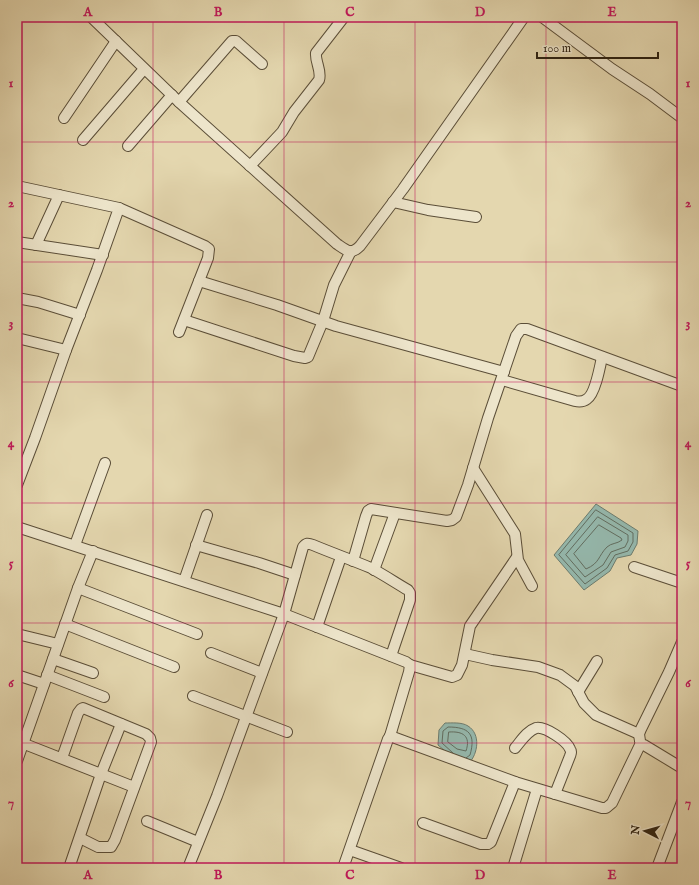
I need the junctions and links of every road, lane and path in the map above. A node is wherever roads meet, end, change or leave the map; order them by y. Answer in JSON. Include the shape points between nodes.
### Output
{"nodes":[{"id":1,"x":90,"y":17,"type":"edge"},
{"id":2,"x":344,"y":17,"type":"edge"},
{"id":3,"x":524,"y":17,"type":"edge"},
{"id":4,"x":542,"y":17,"type":"edge"},
{"id":5,"x":116,"y":41,"type":"junction"},
{"id":6,"x":262,"y":64,"type":"dead end"},
{"id":7,"x":144,"y":69,"type":"junction"},
{"id":8,"x":176,"y":99,"type":"junction"},
{"id":9,"x":64,"y":118,"type":"dead end"},
{"id":10,"x":682,"y":118,"type":"edge"},
{"id":11,"x":83,"y":140,"type":"dead end"},
{"id":12,"x":128,"y":146,"type":"dead end"},
{"id":13,"x":250,"y":166,"type":"junction"},
{"id":14,"x":17,"y":186,"type":"edge"},
{"id":15,"x":59,"y":195,"type":"junction"},
{"id":16,"x":393,"y":202,"type":"junction"},
{"id":17,"x":119,"y":208,"type":"junction"},
{"id":18,"x":476,"y":217,"type":"dead end"},
{"id":19,"x":17,"y":242,"type":"edge"},
{"id":20,"x":36,"y":245,"type":"junction"},
{"id":21,"x":350,"y":251,"type":"junction"},
{"id":22,"x":103,"y":255,"type":"junction"},
{"id":23,"x":199,"y":281,"type":"junction"},
{"id":24,"x":17,"y":298,"type":"edge"},
{"id":25,"x":80,"y":315,"type":"junction"},
{"id":26,"x":184,"y":320,"type":"junction"},
{"id":27,"x":323,"y":321,"type":"junction"},
{"id":28,"x":179,"y":332,"type":"dead end"},
{"id":29,"x":17,"y":338,"type":"edge"},
{"id":30,"x":66,"y":350,"type":"junction"},
{"id":31,"x":602,"y":357,"type":"junction"},
{"id":32,"x":503,"y":376,"type":"junction"},
{"id":33,"x":682,"y":386,"type":"edge"},
{"id":34,"x":105,"y":463,"type":"dead end"},
{"id":35,"x":473,"y":468,"type":"junction"},
{"id":36,"x":17,"y":485,"type":"edge"},
{"id":37,"x":395,"y":513,"type":"junction"},
{"id":38,"x":207,"y":515,"type":"dead end"},
{"id":39,"x":17,"y":527,"type":"edge"},
{"id":40,"x":75,"y":545,"type":"junction"},
{"id":41,"x":196,"y":545,"type":"junction"},
{"id":42,"x":93,"y":551,"type":"junction"},
{"id":43,"x":341,"y":557,"type":"junction"},
{"id":44,"x":517,"y":557,"type":"junction"},
{"id":45,"x":353,"y":561,"type":"junction"},
{"id":46,"x":634,"y":567,"type":"dead end"},
{"id":47,"x":374,"y":570,"type":"junction"},
{"id":48,"x":295,"y":575,"type":"junction"},
{"id":49,"x":184,"y":581,"type":"junction"},
{"id":50,"x":682,"y":583,"type":"edge"},
{"id":51,"x":532,"y":586,"type":"dead end"},
{"id":52,"x":78,"y":588,"type":"junction"},
{"id":53,"x":284,"y":614,"type":"junction"},
{"id":54,"x":65,"y":624,"type":"junction"},
{"id":55,"x":317,"y":627,"type":"junction"},
{"id":56,"x":17,"y":634,"type":"edge"},
{"id":57,"x":197,"y":634,"type":"dead end"},
{"id":58,"x":682,"y":642,"type":"edge"},
{"id":59,"x":58,"y":644,"type":"junction"},
{"id":60,"x":210,"y":653,"type":"dead end"},
{"id":61,"x":465,"y":654,"type":"junction"},
{"id":62,"x":391,"y":656,"type":"junction"},
{"id":63,"x":53,"y":659,"type":"junction"},
{"id":64,"x":597,"y":661,"type":"dead end"},
{"id":65,"x":410,"y":665,"type":"junction"},
{"id":66,"x":174,"y":667,"type":"dead end"},
{"id":67,"x":93,"y":673,"type":"dead end"},
{"id":68,"x":262,"y":673,"type":"junction"},
{"id":69,"x":17,"y":675,"type":"edge"},
{"id":70,"x":45,"y":680,"type":"junction"},
{"id":71,"x":578,"y":692,"type":"junction"},
{"id":72,"x":193,"y":696,"type":"dead end"},
{"id":73,"x":104,"y":697,"type":"dead end"},
{"id":74,"x":247,"y":716,"type":"junction"},
{"id":75,"x":121,"y":724,"type":"junction"},
{"id":76,"x":287,"y":732,"type":"dead end"},
{"id":77,"x":639,"y":734,"type":"junction"},
{"id":78,"x":390,"y":736,"type":"junction"},
{"id":79,"x":21,"y":742,"type":"edge"},
{"id":80,"x":640,"y":745,"type":"junction"},
{"id":81,"x":515,"y":748,"type":"dead end"},
{"id":82,"x":62,"y":758,"type":"junction"},
{"id":83,"x":17,"y":761,"type":"edge"},
{"id":84,"x":682,"y":768,"type":"edge"},
{"id":85,"x":101,"y":774,"type":"junction"},
{"id":86,"x":515,"y":782,"type":"junction"},
{"id":87,"x":134,"y":787,"type":"junction"},
{"id":88,"x":537,"y":789,"type":"junction"},
{"id":89,"x":555,"y":794,"type":"junction"},
{"id":90,"x":682,"y":802,"type":"edge"},
{"id":91,"x":147,"y":821,"type":"dead end"},
{"id":92,"x":423,"y":823,"type":"dead end"},
{"id":93,"x":80,"y":838,"type":"junction"},
{"id":94,"x":198,"y":842,"type":"junction"},
{"id":95,"x":350,"y":850,"type":"junction"},
{"id":96,"x":70,"y":868,"type":"edge"},
{"id":97,"x":188,"y":868,"type":"edge"},
{"id":98,"x":343,"y":868,"type":"edge"},
{"id":99,"x":401,"y":868,"type":"edge"},
{"id":100,"x":513,"y":868,"type":"edge"},
{"id":101,"x":657,"y":868,"type":"edge"}],
"edges":[{"from":1,"to":5,"type":"street"},
{"from":2,"to":13,"type":"street","via":[[316,53],[319,80],[282,132]]},
{"from":3,"to":16,"type":"street"},
{"from":4,"to":10,"type":"street"},
{"from":5,"to":7,"type":"street"},
{"from":5,"to":9,"type":"street"},
{"from":6,"to":8,"type":"street","via":[[236,41],[232,41]]},
{"from":7,"to":8,"type":"street"},
{"from":7,"to":11,"type":"street"},
{"from":8,"to":12,"type":"street"},
{"from":8,"to":13,"type":"street"},
{"from":13,"to":21,"type":"street","via":[[337,244]]},
{"from":14,"to":15,"type":"street"},
{"from":15,"to":17,"type":"street"},
{"from":15,"to":20,"type":"street"},
{"from":16,"to":18,"type":"street"},
{"from":16,"to":21,"type":"street","via":[[360,246],[355,251]]},
{"from":17,"to":22,"type":"street"},
{"from":17,"to":23,"type":"street","via":[[209,249]]},
{"from":19,"to":20,"type":"street"},
{"from":20,"to":22,"type":"street"},
{"from":21,"to":27,"type":"street","via":[[334,285]]},
{"from":22,"to":25,"type":"street"},
{"from":23,"to":26,"type":"street"},
{"from":23,"to":27,"type":"street"},
{"from":24,"to":25,"type":"street"},
{"from":25,"to":30,"type":"street"},
{"from":26,"to":27,"type":"street","via":[[305,358],[311,354]]},
{"from":26,"to":28,"type":"street"},
{"from":27,"to":32,"type":"street"},
{"from":29,"to":30,"type":"street"},
{"from":30,"to":36,"type":"street"},
{"from":31,"to":32,"type":"street","via":[[592,393],[585,401],[575,401]]},
{"from":31,"to":32,"type":"street","via":[[521,329],[516,336]]},
{"from":31,"to":33,"type":"street"},
{"from":32,"to":35,"type":"street"},
{"from":34,"to":40,"type":"street"},
{"from":35,"to":37,"type":"street","via":[[456,517],[452,520]]},
{"from":35,"to":44,"type":"street","via":[[515,534]]},
{"from":37,"to":45,"type":"street","via":[[376,509],[368,511]]},
{"from":37,"to":47,"type":"street"},
{"from":38,"to":41,"type":"street"},
{"from":39,"to":40,"type":"street"},
{"from":40,"to":42,"type":"street"},
{"from":41,"to":48,"type":"street"},
{"from":41,"to":49,"type":"street"},
{"from":42,"to":49,"type":"street"},
{"from":42,"to":52,"type":"street"},
{"from":43,"to":45,"type":"street"},
{"from":43,"to":48,"type":"street","via":[[308,543],[303,547]]},
{"from":43,"to":55,"type":"street"},
{"from":44,"to":51,"type":"street"},
{"from":44,"to":61,"type":"street","via":[[470,626]]},
{"from":45,"to":47,"type":"street"},
{"from":46,"to":50,"type":"street"},
{"from":47,"to":62,"type":"street","via":[[410,593],[410,600]]},
{"from":48,"to":53,"type":"street"},
{"from":49,"to":53,"type":"street"},
{"from":52,"to":54,"type":"street"},
{"from":52,"to":57,"type":"street"},
{"from":53,"to":55,"type":"street"},
{"from":53,"to":68,"type":"street"},
{"from":54,"to":59,"type":"street"},
{"from":54,"to":66,"type":"street"},
{"from":55,"to":62,"type":"street"},
{"from":56,"to":59,"type":"street"},
{"from":58,"to":77,"type":"street"},
{"from":59,"to":63,"type":"street"},
{"from":60,"to":68,"type":"street"},
{"from":61,"to":65,"type":"street","via":[[460,671],[452,677]]},
{"from":61,"to":71,"type":"street","via":[[538,667],[560,675],[575,686]]},
{"from":62,"to":65,"type":"street"},
{"from":63,"to":67,"type":"street"},
{"from":63,"to":70,"type":"street"},
{"from":64,"to":71,"type":"street"},
{"from":65,"to":78,"type":"street"},
{"from":68,"to":74,"type":"street"},
{"from":69,"to":70,"type":"street"},
{"from":70,"to":73,"type":"street"},
{"from":70,"to":79,"type":"street"},
{"from":71,"to":77,"type":"street","via":[[584,703],[596,714]]},
{"from":72,"to":74,"type":"street"},
{"from":74,"to":76,"type":"street"},
{"from":74,"to":94,"type":"street"},
{"from":75,"to":82,"type":"street","via":[[81,709]]},
{"from":75,"to":85,"type":"street"},
{"from":75,"to":87,"type":"street","via":[[146,734],[151,742]]},
{"from":77,"to":80,"type":"street"},
{"from":78,"to":86,"type":"street"},
{"from":78,"to":95,"type":"street"},
{"from":79,"to":82,"type":"street"},
{"from":79,"to":83,"type":"street"},
{"from":80,"to":84,"type":"street"},
{"from":80,"to":89,"type":"street","via":[[612,803],[606,808],[598,808]]},
{"from":81,"to":89,"type":"street","via":[[528,732],[542,728],[570,748],[570,756]]},
{"from":82,"to":85,"type":"street"},
{"from":85,"to":87,"type":"street"},
{"from":85,"to":93,"type":"street"},
{"from":86,"to":88,"type":"street"},
{"from":86,"to":92,"type":"street","via":[[488,844],[481,844]]},
{"from":87,"to":93,"type":"street","via":[[111,847],[98,848]]},
{"from":88,"to":89,"type":"street"},
{"from":88,"to":100,"type":"street"},
{"from":90,"to":101,"type":"street"},
{"from":91,"to":94,"type":"street"},
{"from":93,"to":96,"type":"street"},
{"from":94,"to":97,"type":"street"},
{"from":95,"to":98,"type":"street"},
{"from":95,"to":99,"type":"street"}]}
